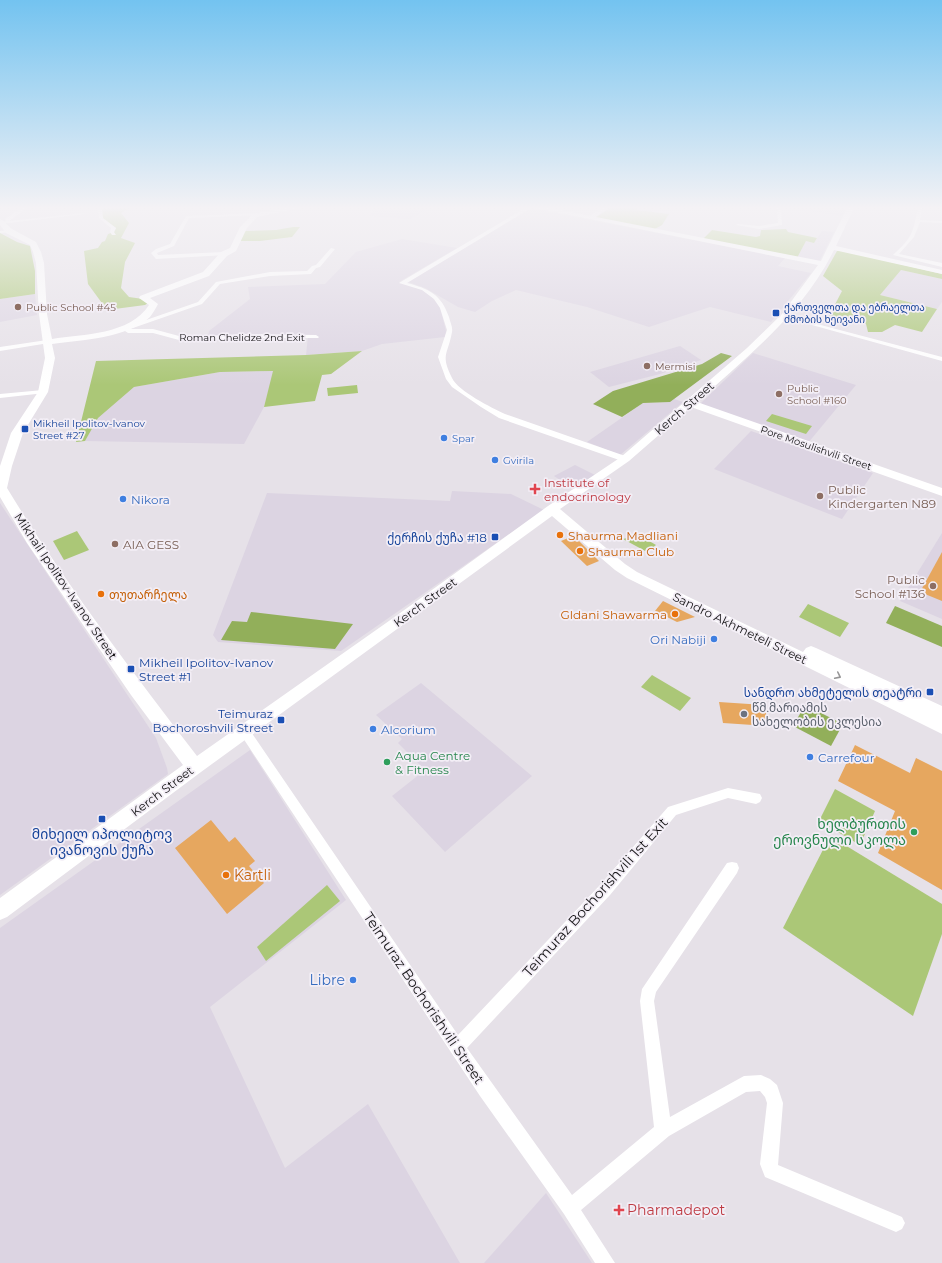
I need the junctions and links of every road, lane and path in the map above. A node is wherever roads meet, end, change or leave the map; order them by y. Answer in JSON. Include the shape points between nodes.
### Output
{"nodes":[{"id":1,"x":40,"y":267,"type":"edge"},
{"id":2,"x":212,"y":267,"type":"edge"},
{"id":3,"x":315,"y":267,"type":"edge"},
{"id":4,"x":429,"y":267,"type":"edge"},
{"id":5,"x":822,"y":267,"type":"edge"},
{"id":6,"x":920,"y":267,"type":"edge"},
{"id":7,"x":942,"y":272,"type":"edge"},
{"id":8,"x":784,"y":316,"type":"junction"},
{"id":9,"x":120,"y":331,"type":"junction"},
{"id":10,"x":316,"y":337,"type":"dead end"},
{"id":11,"x":47,"y":342,"type":"junction"},
{"id":12,"x":0,"y":349,"type":"edge"},
{"id":13,"x":942,"y":359,"type":"edge"},
{"id":14,"x":43,"y":392,"type":"junction"},
{"id":15,"x":0,"y":396,"type":"edge"},
{"id":16,"x":10,"y":396,"type":"junction"},
{"id":17,"x":690,"y":403,"type":"junction"},
{"id":18,"x":0,"y":405,"type":"edge"},
{"id":19,"x":625,"y":459,"type":"junction"},
{"id":20,"x":1,"y":489,"type":"edge"},
{"id":21,"x":942,"y":492,"type":"edge"},
{"id":22,"x":556,"y":506,"type":"junction"},
{"id":23,"x":737,"y":621,"type":"junction"},
{"id":24,"x":942,"y":714,"type":"edge"},
{"id":25,"x":942,"y":727,"type":"edge"},
{"id":26,"x":245,"y":732,"type":"junction"},
{"id":27,"x":195,"y":767,"type":"junction"},
{"id":28,"x":756,"y":798,"type":"dead end"},
{"id":29,"x":732,"y":868,"type":"dead end"},
{"id":30,"x":0,"y":910,"type":"edge"},
{"id":31,"x":458,"y":1046,"type":"junction"},
{"id":32,"x":663,"y":1130,"type":"junction"},
{"id":33,"x":570,"y":1208,"type":"junction"},
{"id":34,"x":896,"y":1223,"type":"dead end"},
{"id":35,"x":606,"y":1263,"type":"edge"}],
"edges":[{"from":1,"to":11,"type":"street","name":"Mikhail Ipolitov-Ivanov Street","via":[[42,314]]},
{"from":2,"to":9,"type":"street","via":[[202,277],[143,298],[154,304],[151,312],[146,318]]},
{"from":3,"to":9,"type":"street","via":[[309,273],[270,274],[218,283],[200,303]]},
{"from":4,"to":19,"type":"street","via":[[402,283],[424,289],[436,298],[443,308],[450,330],[441,357],[454,386],[502,416]]},
{"from":5,"to":8,"type":"street","name":"Kerch Street"},
{"from":6,"to":7,"type":"street"},
{"from":8,"to":13,"type":"street"},
{"from":8,"to":17,"type":"street","name":"Kerch Street"},
{"from":9,"to":10,"type":"street","name":"Roman Chelidze 2nd Exit","via":[[153,331],[191,339],[244,336]]},
{"from":9,"to":11,"type":"street"},
{"from":11,"to":12,"type":"street"},
{"from":11,"to":14,"type":"street","name":"Mikhail Ipolitov-Ivanov Street","via":[[50,358]]},
{"from":14,"to":16,"type":"street"},
{"from":14,"to":20,"type":"street","name":"Mikhail Ipolitov-Ivanov Street","via":[[17,432]]},
{"from":15,"to":16,"type":"street"},
{"from":16,"to":18,"type":"street"},
{"from":17,"to":19,"type":"street","name":"Kerch Street"},
{"from":17,"to":21,"type":"street","name":"Pore Mosulishvili Street"},
{"from":19,"to":22,"type":"street","name":"Kerch Street"},
{"from":20,"to":27,"type":"street","name":"Mikhail Ipolitov-Ivanov Street","via":[[32,540],[137,690]]},
{"from":22,"to":23,"type":"street","name":"Sandro Akhmeteli Street","via":[[588,532],[620,567],[632,575],[665,587]]},
{"from":22,"to":26,"type":"street","name":"Kerch Street"},
{"from":23,"to":24,"type":"street","name":"Sandro Akhmeteli Street"},
{"from":23,"to":25,"type":"street","name":"Sandro Akhmeteli Street","one_way":true},
{"from":26,"to":27,"type":"street","name":"Kerch Street"},
{"from":26,"to":31,"type":"street","name":"Teimuraz Bochorishvili Street"},
{"from":27,"to":30,"type":"street","name":"Kerch Street"},
{"from":28,"to":31,"type":"street","name":"Teimuraz Bochorishvili 1st Exit","via":[[728,793],[672,811],[605,890]]},
{"from":29,"to":32,"type":"street","via":[[649,989],[647,1002]]},
{"from":31,"to":33,"type":"street","name":"Teimuraz Bochorishvili Street"},
{"from":32,"to":33,"type":"street"},
{"from":32,"to":34,"type":"street","via":[[744,1084],[765,1084],[773,1093],[776,1103],[769,1164],[771,1171]]},
{"from":33,"to":35,"type":"street","name":"Teimuraz Bochorishvili Street"}]}
